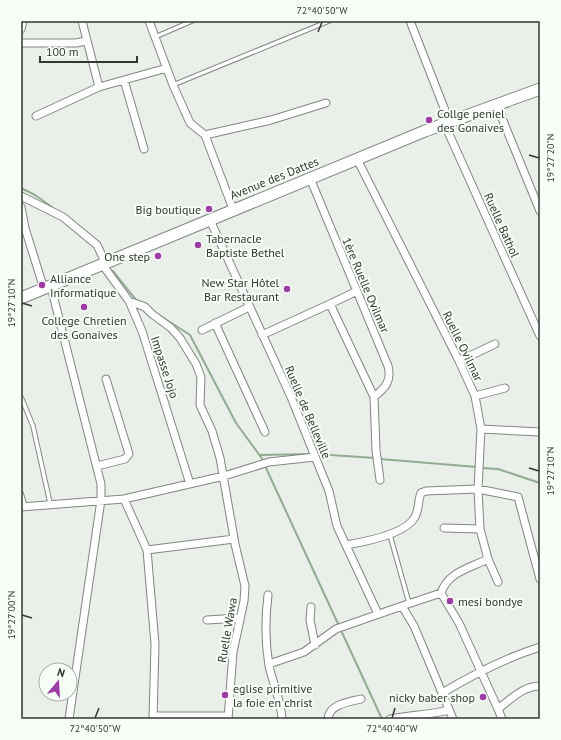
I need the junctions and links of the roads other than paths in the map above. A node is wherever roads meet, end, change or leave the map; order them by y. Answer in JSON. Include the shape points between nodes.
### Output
{"nodes":[{"id":1,"x":23,"y":21,"type":"edge"},
{"id":2,"x":82,"y":21,"type":"edge"},
{"id":3,"x":150,"y":21,"type":"edge"},
{"id":4,"x":192,"y":21,"type":"edge"},
{"id":5,"x":329,"y":21,"type":"edge"},
{"id":6,"x":410,"y":21,"type":"edge"},
{"id":7,"x":21,"y":29,"type":"edge"},
{"id":8,"x":155,"y":37,"type":"junction"},
{"id":9,"x":86,"y":41,"type":"junction"},
{"id":10,"x":21,"y":43,"type":"edge"},
{"id":11,"x":167,"y":68,"type":"junction"},
{"id":12,"x":124,"y":80,"type":"junction"},
{"id":13,"x":173,"y":86,"type":"junction"},
{"id":14,"x":98,"y":87,"type":"junction"},
{"id":15,"x":540,"y":89,"type":"edge"},
{"id":16,"x":326,"y":103,"type":"dead end"},
{"id":17,"x":497,"y":106,"type":"junction"},
{"id":18,"x":36,"y":116,"type":"dead end"},
{"id":19,"x":447,"y":123,"type":"junction"},
{"id":20,"x":205,"y":135,"type":"junction"},
{"id":21,"x":144,"y":149,"type":"dead end"},
{"id":22,"x":357,"y":159,"type":"junction"},
{"id":23,"x":310,"y":178,"type":"junction"},
{"id":24,"x":21,"y":196,"type":"edge"},
{"id":25,"x":21,"y":207,"type":"edge"},
{"id":26,"x":233,"y":209,"type":"junction"},
{"id":27,"x":540,"y":211,"type":"edge"},
{"id":28,"x":210,"y":220,"type":"junction"},
{"id":29,"x":104,"y":263,"type":"junction"},
{"id":30,"x":47,"y":288,"type":"junction"},
{"id":31,"x":357,"y":291,"type":"junction"},
{"id":32,"x":21,"y":298,"type":"edge"},
{"id":33,"x":129,"y":301,"type":"junction"},
{"id":34,"x":330,"y":304,"type":"junction"},
{"id":35,"x":249,"y":307,"type":"junction"},
{"id":36,"x":215,"y":323,"type":"junction"},
{"id":37,"x":202,"y":330,"type":"dead end"},
{"id":38,"x":262,"y":335,"type":"junction"},
{"id":39,"x":540,"y":336,"type":"edge"},
{"id":40,"x":495,"y":344,"type":"dead end"},
{"id":41,"x":459,"y":361,"type":"junction"},
{"id":42,"x":106,"y":379,"type":"dead end"},
{"id":43,"x":505,"y":388,"type":"dead end"},
{"id":44,"x":475,"y":396,"type":"junction"},
{"id":45,"x":21,"y":397,"type":"edge"},
{"id":46,"x":374,"y":397,"type":"junction"},
{"id":47,"x":481,"y":429,"type":"junction"},
{"id":48,"x":265,"y":432,"type":"dead end"},
{"id":49,"x":540,"y":432,"type":"edge"},
{"id":50,"x":315,"y":455,"type":"junction"},
{"id":51,"x":97,"y":466,"type":"junction"},
{"id":52,"x":224,"y":476,"type":"junction"},
{"id":53,"x":380,"y":480,"type":"dead end"},
{"id":54,"x":190,"y":484,"type":"junction"},
{"id":55,"x":478,"y":489,"type":"junction"},
{"id":56,"x":21,"y":493,"type":"edge"},
{"id":57,"x":124,"y":499,"type":"junction"},
{"id":58,"x":101,"y":500,"type":"junction"},
{"id":59,"x":50,"y":503,"type":"junction"},
{"id":60,"x":23,"y":506,"type":"edge"},
{"id":61,"x":444,"y":528,"type":"dead end"},
{"id":62,"x":480,"y":529,"type":"junction"},
{"id":63,"x":390,"y":535,"type":"junction"},
{"id":64,"x":234,"y":539,"type":"junction"},
{"id":65,"x":346,"y":545,"type":"junction"},
{"id":66,"x":147,"y":550,"type":"junction"},
{"id":67,"x":488,"y":559,"type":"junction"},
{"id":68,"x":540,"y":579,"type":"edge"},
{"id":69,"x":498,"y":582,"type":"dead end"},
{"id":70,"x":441,"y":593,"type":"junction"},
{"id":71,"x":268,"y":595,"type":"dead end"},
{"id":72,"x":406,"y":604,"type":"junction"},
{"id":73,"x":311,"y":608,"type":"dead end"},
{"id":74,"x":378,"y":614,"type":"junction"},
{"id":75,"x":239,"y":618,"type":"junction"},
{"id":76,"x":207,"y":620,"type":"dead end"},
{"id":77,"x":314,"y":645,"type":"junction"},
{"id":78,"x":540,"y":647,"type":"edge"},
{"id":79,"x":269,"y":664,"type":"junction"},
{"id":80,"x":480,"y":670,"type":"junction"},
{"id":81,"x":540,"y":686,"type":"edge"},
{"id":82,"x":442,"y":693,"type":"junction"},
{"id":83,"x":361,"y":699,"type":"dead end"},
{"id":84,"x":498,"y":709,"type":"junction"},
{"id":85,"x":449,"y":710,"type":"junction"},
{"id":86,"x":153,"y":717,"type":"edge"},
{"id":87,"x":228,"y":718,"type":"edge"},
{"id":88,"x":69,"y":719,"type":"edge"},
{"id":89,"x":282,"y":719,"type":"edge"},
{"id":90,"x":328,"y":719,"type":"edge"},
{"id":91,"x":390,"y":719,"type":"edge"},
{"id":92,"x":454,"y":719,"type":"edge"},
{"id":93,"x":502,"y":719,"type":"edge"}],
"edges":[{"from":1,"to":7,"type":"street"},
{"from":2,"to":9,"type":"street"},
{"from":3,"to":8,"type":"street"},
{"from":4,"to":8,"type":"lane"},
{"from":5,"to":13,"type":"lane"},
{"from":6,"to":19,"type":"street","name":"Ruelle Bathol"},
{"from":8,"to":11,"type":"street"},
{"from":9,"to":10,"type":"street"},
{"from":9,"to":14,"type":"street"},
{"from":11,"to":12,"type":"street"},
{"from":11,"to":13,"type":"street"},
{"from":12,"to":14,"type":"street"},
{"from":12,"to":21,"type":"street"},
{"from":13,"to":20,"type":"street","via":[[190,122]]},
{"from":14,"to":18,"type":"street"},
{"from":15,"to":17,"type":"main road","name":"Avenue des Dattes"},
{"from":16,"to":20,"type":"street","via":[[271,120]]},
{"from":17,"to":19,"type":"main road","name":"Avenue des Dattes"},
{"from":17,"to":27,"type":"street"},
{"from":19,"to":22,"type":"main road","name":"Avenue des Dattes"},
{"from":19,"to":39,"type":"street","name":"Ruelle Bathol"},
{"from":20,"to":26,"type":"street"},
{"from":22,"to":23,"type":"main road","name":"Avenue des Dattes"},
{"from":22,"to":41,"type":"street","name":"Ruelle Ovilmar"},
{"from":23,"to":26,"type":"main road","name":"Avenue des Dattes"},
{"from":23,"to":31,"type":"street","name":"1ère Ruelle Ovilmar"},
{"from":24,"to":29,"type":"street","name":"Impasse Jojo","via":[[63,216],[97,245]]},
{"from":25,"to":30,"type":"street","via":[[25,228]]},
{"from":26,"to":28,"type":"main road","name":"Avenue des Dattes"},
{"from":28,"to":29,"type":"main road","name":"Avenue des Dattes"},
{"from":28,"to":35,"type":"street","name":"Ruelle de Belleville"},
{"from":29,"to":30,"type":"main road","name":"Avenue des Dattes"},
{"from":29,"to":33,"type":"street","name":"Impasse Jojo"},
{"from":30,"to":32,"type":"main road","name":"Avenue des Dattes"},
{"from":30,"to":51,"type":"street"},
{"from":31,"to":34,"type":"street"},
{"from":31,"to":46,"type":"street","name":"1ère Ruelle Ovilmar","via":[[389,372],[388,384]]},
{"from":33,"to":52,"type":"street","name":"Ruelle Wawa","via":[[145,307],[171,328],[196,364],[201,377],[200,405],[212,431]]},
{"from":33,"to":54,"type":"street","name":"Impasse Jojo","via":[[142,331]]},
{"from":34,"to":38,"type":"street"},
{"from":34,"to":46,"type":"street"},
{"from":35,"to":36,"type":"street"},
{"from":35,"to":38,"type":"street","name":"Ruelle de Belleville"},
{"from":36,"to":37,"type":"street"},
{"from":36,"to":48,"type":"street"},
{"from":38,"to":50,"type":"street","name":"Ruelle de Belleville"},
{"from":40,"to":41,"type":"street"},
{"from":41,"to":44,"type":"street","name":"Ruelle Ovilmar"},
{"from":42,"to":51,"type":"street","via":[[129,454],[125,459]]},
{"from":43,"to":44,"type":"street"},
{"from":44,"to":47,"type":"street","name":"Ruelle Ovilmar"},
{"from":45,"to":59,"type":"lane","via":[[33,426]]},
{"from":46,"to":53,"type":"street"},
{"from":47,"to":49,"type":"street"},
{"from":47,"to":55,"type":"street","name":"Ruelle Ovilmar"},
{"from":50,"to":52,"type":"street","via":[[269,462]]},
{"from":50,"to":65,"type":"street","name":"Ruelle de Belleville","via":[[329,491],[337,526]]},
{"from":51,"to":58,"type":"street"},
{"from":52,"to":54,"type":"street"},
{"from":52,"to":64,"type":"street","name":"Ruelle Wawa"},
{"from":54,"to":57,"type":"street"},
{"from":55,"to":62,"type":"street","name":"Ruelle Ovilmar"},
{"from":55,"to":63,"type":"street","via":[[421,493],[416,516],[412,522]]},
{"from":55,"to":68,"type":"street","via":[[518,497]]},
{"from":56,"to":60,"type":"lane"},
{"from":57,"to":58,"type":"street"},
{"from":57,"to":66,"type":"street"},
{"from":58,"to":59,"type":"street"},
{"from":58,"to":88,"type":"street"},
{"from":59,"to":60,"type":"street"},
{"from":61,"to":62,"type":"street"},
{"from":62,"to":67,"type":"street","name":"Ruelle Ovilmar"},
{"from":63,"to":65,"type":"street"},
{"from":63,"to":72,"type":"lane"},
{"from":64,"to":66,"type":"street"},
{"from":64,"to":75,"type":"street","name":"Ruelle Wawa","via":[[245,586]]},
{"from":65,"to":74,"type":"street","name":"Ruelle de Belleville"},
{"from":66,"to":86,"type":"street","via":[[155,644]]},
{"from":67,"to":69,"type":"street","name":"Ruelle Ovilmar"},
{"from":67,"to":70,"type":"street","via":[[452,576],[447,580]]},
{"from":70,"to":72,"type":"street"},
{"from":70,"to":80,"type":"street","via":[[459,622]]},
{"from":71,"to":79,"type":"street","via":[[266,636]]},
{"from":72,"to":74,"type":"street"},
{"from":72,"to":82,"type":"street"},
{"from":73,"to":77,"type":"street"},
{"from":74,"to":77,"type":"street","via":[[336,630]]},
{"from":75,"to":76,"type":"street"},
{"from":75,"to":87,"type":"street","name":"Ruelle Wawa","via":[[232,652]]},
{"from":77,"to":79,"type":"street","via":[[304,652]]},
{"from":78,"to":80,"type":"street"},
{"from":79,"to":89,"type":"street","via":[[281,704]]},
{"from":80,"to":82,"type":"street"},
{"from":80,"to":84,"type":"street"},
{"from":81,"to":84,"type":"street","via":[[533,686],[520,692]]},
{"from":82,"to":85,"type":"street"},
{"from":83,"to":90,"type":"street","via":[[336,706]]},
{"from":84,"to":93,"type":"street"},
{"from":85,"to":91,"type":"street","via":[[430,715]]},
{"from":85,"to":92,"type":"street"},
{"from":86,"to":87,"type":"street"}]}
